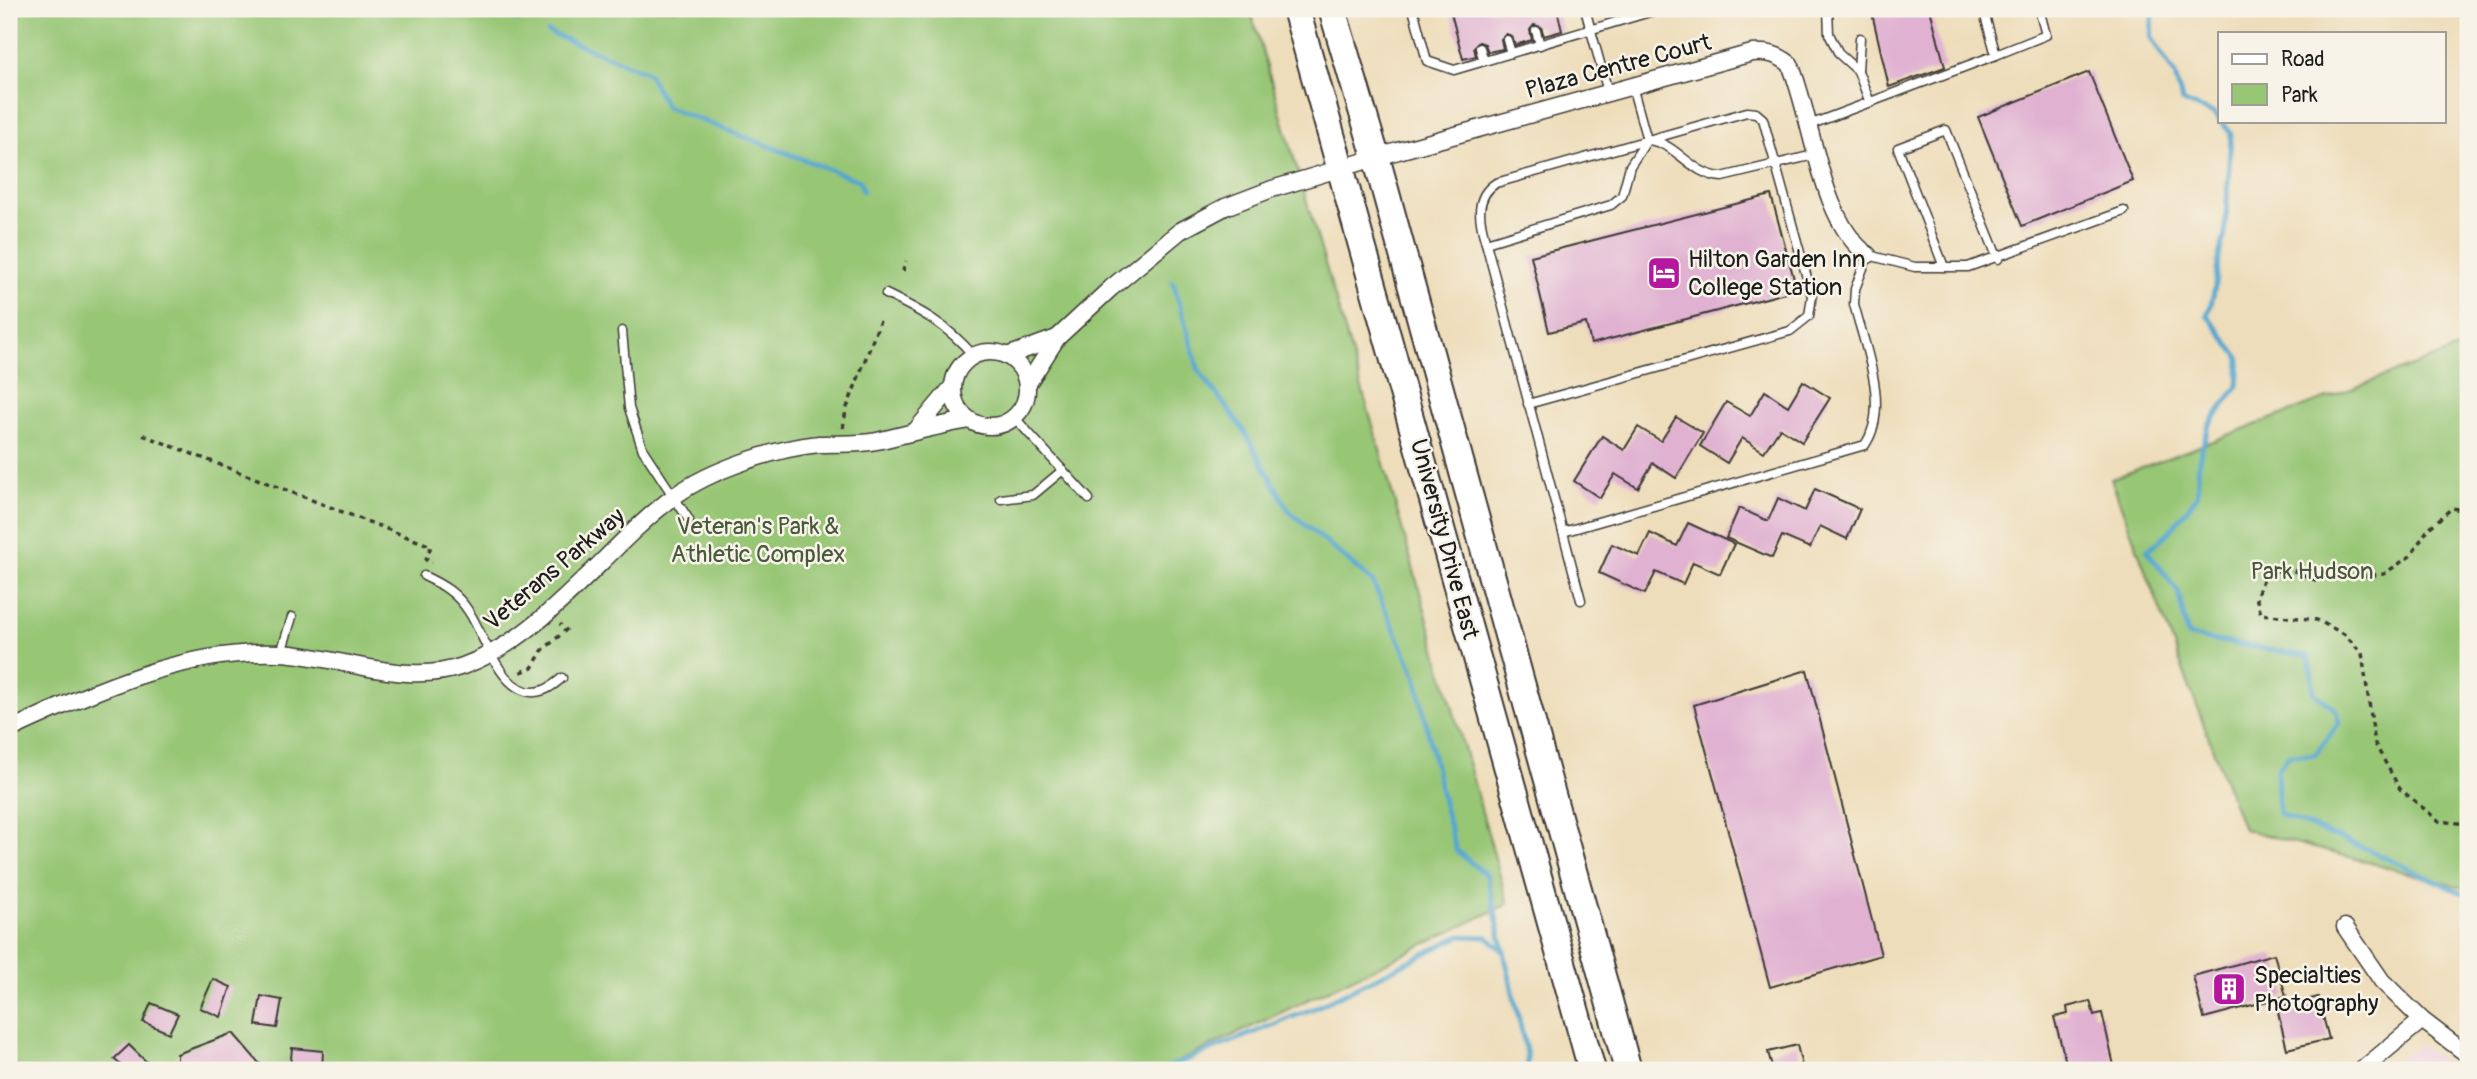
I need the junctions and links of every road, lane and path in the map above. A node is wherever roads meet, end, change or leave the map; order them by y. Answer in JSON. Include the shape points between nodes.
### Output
{"nodes":[{"id":1,"x":1296,"y":9,"type":"edge"},
{"id":2,"x":1332,"y":9,"type":"edge"},
{"id":3,"x":1413,"y":9,"type":"edge"},
{"id":4,"x":1586,"y":9,"type":"edge"},
{"id":5,"x":1660,"y":9,"type":"edge"},
{"id":6,"x":1828,"y":9,"type":"edge"},
{"id":7,"x":1983,"y":9,"type":"edge"},
{"id":8,"x":2039,"y":9,"type":"edge"},
{"id":9,"x":1640,"y":12,"type":"edge"},
{"id":10,"x":1591,"y":30,"type":"junction"},
{"id":11,"x":1536,"y":32,"type":"dead end"},
{"id":12,"x":1860,"y":38,"type":"dead end"},
{"id":13,"x":1507,"y":40,"type":"dead end"},
{"id":14,"x":1540,"y":45,"type":"junction"},
{"id":15,"x":1480,"y":48,"type":"dead end"},
{"id":16,"x":1511,"y":53,"type":"junction"},
{"id":17,"x":1996,"y":55,"type":"junction"},
{"id":18,"x":1484,"y":61,"type":"junction"},
{"id":19,"x":1858,"y":71,"type":"junction"},
{"id":20,"x":1632,"y":86,"type":"junction"},
{"id":21,"x":1608,"y":92,"type":"junction"},
{"id":22,"x":1870,"y":103,"type":"junction"},
{"id":23,"x":1810,"y":125,"type":"junction"},
{"id":24,"x":1647,"y":140,"type":"junction"},
{"id":25,"x":1818,"y":154,"type":"junction"},
{"id":26,"x":1376,"y":157,"type":"junction"},
{"id":27,"x":1776,"y":164,"type":"junction"},
{"id":28,"x":1342,"y":167,"type":"junction"},
{"id":29,"x":2124,"y":211,"type":"dead end"},
{"id":30,"x":1486,"y":243,"type":"junction"},
{"id":31,"x":1868,"y":254,"type":"junction"},
{"id":32,"x":1998,"y":259,"type":"junction"},
{"id":33,"x":906,"y":261,"type":"dead end"},
{"id":34,"x":1944,"y":267,"type":"junction"},
{"id":35,"x":903,"y":271,"type":"dead end"},
{"id":36,"x":886,"y":294,"type":"dead end"},
{"id":37,"x":880,"y":321,"type":"dead end"},
{"id":38,"x":622,"y":331,"type":"dead end"},
{"id":39,"x":1057,"y":338,"type":"junction"},
{"id":40,"x":974,"y":356,"type":"junction"},
{"id":41,"x":1007,"y":356,"type":"junction"},
{"id":42,"x":1027,"y":384,"type":"junction"},
{"id":43,"x":953,"y":386,"type":"junction"},
{"id":44,"x":1528,"y":404,"type":"junction"},
{"id":45,"x":1014,"y":417,"type":"junction"},
{"id":46,"x":969,"y":419,"type":"junction"},
{"id":47,"x":843,"y":428,"type":"dead end"},
{"id":48,"x":917,"y":429,"type":"junction"},
{"id":49,"x":143,"y":435,"type":"dead end"},
{"id":50,"x":1063,"y":470,"type":"junction"},
{"id":51,"x":675,"y":496,"type":"junction"},
{"id":52,"x":1001,"y":499,"type":"dead end"},
{"id":53,"x":1089,"y":499,"type":"dead end"},
{"id":54,"x":2468,"y":511,"type":"edge"},
{"id":55,"x":689,"y":520,"type":"dead end"},
{"id":56,"x":1563,"y":532,"type":"junction"},
{"id":57,"x":442,"y":568,"type":"dead end"},
{"id":58,"x":424,"y":576,"type":"dead end"},
{"id":59,"x":1581,"y":600,"type":"dead end"},
{"id":60,"x":485,"y":615,"type":"dead end"},
{"id":61,"x":292,"y":617,"type":"dead end"},
{"id":62,"x":511,"y":621,"type":"dead end"},
{"id":63,"x":558,"y":622,"type":"dead end"},
{"id":64,"x":281,"y":653,"type":"junction"},
{"id":65,"x":489,"y":653,"type":"junction"},
{"id":66,"x":521,"y":672,"type":"dead end"},
{"id":67,"x":562,"y":678,"type":"dead end"},
{"id":68,"x":9,"y":730,"type":"edge"},
{"id":69,"x":2468,"y":824,"type":"edge"},
{"id":70,"x":2345,"y":928,"type":"dead end"},
{"id":71,"x":2422,"y":1020,"type":"junction"},
{"id":72,"x":2468,"y":1055,"type":"edge"},
{"id":73,"x":1592,"y":1070,"type":"edge"},
{"id":74,"x":1628,"y":1070,"type":"edge"},
{"id":75,"x":2362,"y":1070,"type":"edge"}],
"edges":[{"from":1,"to":28,"type":"main road","name":"University Drive East"},
{"from":2,"to":26,"type":"main road","name":"University Drive East"},
{"from":3,"to":18,"type":"lane","via":[[1427,61],[1454,70]]},
{"from":4,"to":10,"type":"lane"},
{"from":5,"to":9,"type":"lane"},
{"from":6,"to":19,"type":"lane","via":[[1829,34],[1839,54]]},
{"from":7,"to":17,"type":"lane"},
{"from":8,"to":17,"type":"lane","via":[[2046,35]]},
{"from":9,"to":10,"type":"lane"},
{"from":10,"to":14,"type":"lane"},
{"from":10,"to":21,"type":"lane"},
{"from":11,"to":14,"type":"lane"},
{"from":12,"to":19,"type":"lane"},
{"from":13,"to":16,"type":"lane"},
{"from":14,"to":16,"type":"lane"},
{"from":15,"to":18,"type":"lane"},
{"from":16,"to":18,"type":"lane"},
{"from":17,"to":22,"type":"lane"},
{"from":19,"to":22,"type":"lane"},
{"from":20,"to":21,"type":"street","name":"Plaza Centre Court"},
{"from":20,"to":23,"type":"street","name":"Plaza Centre Court","via":[[1767,52],[1790,64]]},
{"from":20,"to":24,"type":"lane"},
{"from":21,"to":26,"type":"street","name":"Plaza Centre Court"},
{"from":22,"to":23,"type":"lane"},
{"from":23,"to":25,"type":"street","name":"Plaza Centre Court"},
{"from":24,"to":27,"type":"lane","via":[[1674,149],[1707,176],[1722,177]]},
{"from":24,"to":27,"type":"lane","via":[[1756,113],[1763,119]]},
{"from":24,"to":30,"type":"lane","via":[[1630,166],[1622,196],[1611,205]]},
{"from":24,"to":30,"type":"lane","via":[[1486,189],[1479,210]]},
{"from":25,"to":27,"type":"lane"},
{"from":25,"to":31,"type":"street","name":"Plaza Centre Court","via":[[1837,218],[1854,245]]},
{"from":26,"to":28,"type":"street","name":"Plaza Centre Court"},
{"from":26,"to":74,"type":"main road","name":"University Drive East"},
{"from":27,"to":44,"type":"lane","via":[[1812,296],[1809,316],[1801,325]]},
{"from":28,"to":39,"type":"street","via":[[1225,207],[1180,231]]},
{"from":28,"to":73,"type":"main road","name":"University Drive East"},
{"from":29,"to":32,"type":"lane"},
{"from":30,"to":44,"type":"lane"},
{"from":31,"to":34,"type":"lane","via":[[1915,267]]},
{"from":31,"to":56,"type":"lane","via":[[1854,304],[1876,396],[1872,434],[1865,444]]},
{"from":32,"to":34,"type":"lane","via":[[1968,267]]},
{"from":32,"to":34,"type":"lane","via":[[1946,130],[1898,148]]},
{"from":33,"to":35,"type":"path"},
{"from":36,"to":40,"type":"lane","via":[[932,316]]},
{"from":37,"to":47,"type":"path"},
{"from":38,"to":51,"type":"lane","via":[[629,408],[643,450]]},
{"from":39,"to":41,"type":"street"},
{"from":39,"to":42,"type":"street"},
{"from":40,"to":41,"type":"street","via":[[985,352]]},
{"from":40,"to":43,"type":"street","via":[[956,374]]},
{"from":41,"to":42,"type":"street","via":[[1017,363]]},
{"from":42,"to":45,"type":"street","via":[[1022,408]]},
{"from":43,"to":46,"type":"street","via":[[955,399]]},
{"from":43,"to":48,"type":"street"},
{"from":44,"to":56,"type":"lane"},
{"from":45,"to":46,"type":"street","via":[[992,426]]},
{"from":45,"to":50,"type":"lane"},
{"from":46,"to":48,"type":"street","name":"Veterans Parkway"},
{"from":48,"to":51,"type":"street","name":"Veterans Parkway","via":[[875,441],[816,444],[752,460],[698,481]]},
{"from":49,"to":57,"type":"path","via":[[431,546],[426,560]]},
{"from":50,"to":52,"type":"lane","via":[[1033,495]]},
{"from":50,"to":53,"type":"lane"},
{"from":51,"to":55,"type":"lane"},
{"from":51,"to":65,"type":"street","name":"Veterans Parkway","via":[[515,639]]},
{"from":54,"to":69,"type":"path","via":[[2452,508],[2429,528],[2410,556],[2385,574],[2315,580],[2290,569],[2266,573],[2256,597],[2261,614],[2317,620],[2344,634],[2362,653],[2375,744],[2400,789],[2440,821]]},
{"from":56,"to":59,"type":"lane"},
{"from":58,"to":65,"type":"lane","via":[[449,588],[470,612]]},
{"from":60,"to":62,"type":"path","via":[[505,625]]},
{"from":61,"to":64,"type":"lane"},
{"from":63,"to":66,"type":"path","via":[[566,630],[542,651],[532,668]]},
{"from":64,"to":65,"type":"street","name":"Veterans Parkway","via":[[414,674],[462,667]]},
{"from":64,"to":68,"type":"street","name":"Veterans Parkway","via":[[153,670]]},
{"from":65,"to":67,"type":"lane","via":[[512,685],[528,692],[544,690]]},
{"from":70,"to":71,"type":"street","via":[[2382,981]]},
{"from":71,"to":72,"type":"street"},
{"from":71,"to":75,"type":"street"}]}
